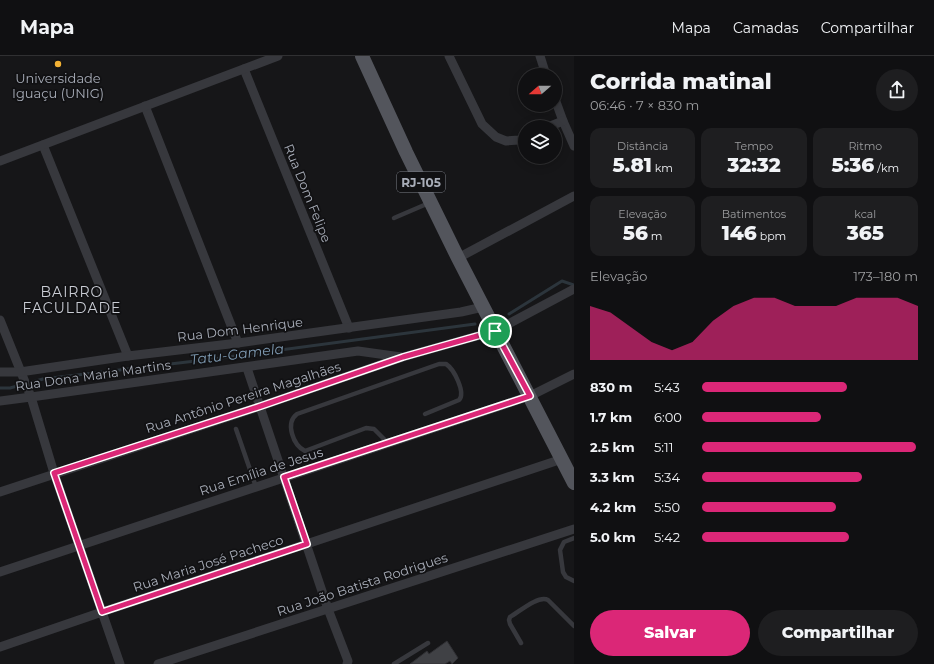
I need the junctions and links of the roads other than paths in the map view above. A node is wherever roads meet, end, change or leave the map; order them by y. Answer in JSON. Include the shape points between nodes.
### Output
{"nodes":[{"id":1,"x":278,"y":56,"type":"edge"},
{"id":2,"x":362,"y":56,"type":"edge"},
{"id":3,"x":449,"y":56,"type":"edge"},
{"id":4,"x":540,"y":56,"type":"edge"},
{"id":5,"x":544,"y":68,"type":"edge"},
{"id":6,"x":244,"y":69,"type":"junction"},
{"id":7,"x":145,"y":106,"type":"junction"},
{"id":8,"x":559,"y":112,"type":"edge"},
{"id":9,"x":562,"y":120,"type":"joint"},
{"id":10,"x":518,"y":140,"type":"edge"},
{"id":11,"x":43,"y":145,"type":"junction"},
{"id":12,"x":574,"y":146,"type":"edge"},
{"id":13,"x":0,"y":161,"type":"edge"},
{"id":14,"x":574,"y":196,"type":"edge"},
{"id":15,"x":430,"y":202,"type":"junction"},
{"id":16,"x":394,"y":218,"type":"dead end"},
{"id":17,"x":458,"y":258,"type":"junction"},
{"id":18,"x":574,"y":289,"type":"edge"},
{"id":19,"x":483,"y":307,"type":"junction"},
{"id":20,"x":0,"y":320,"type":"edge"},
{"id":21,"x":349,"y":328,"type":"junction"},
{"id":22,"x":495,"y":331,"type":"junction"},
{"id":23,"x":238,"y":343,"type":"junction"},
{"id":24,"x":128,"y":356,"type":"junction"},
{"id":25,"x":403,"y":357,"type":"junction"},
{"id":26,"x":247,"y":368,"type":"junction"},
{"id":27,"x":0,"y":372,"type":"edge"},
{"id":28,"x":574,"y":374,"type":"edge"},
{"id":29,"x":21,"y":375,"type":"junction"},
{"id":30,"x":29,"y":394,"type":"junction"},
{"id":31,"x":530,"y":396,"type":"junction"},
{"id":32,"x":0,"y":401,"type":"edge"},
{"id":33,"x":261,"y":406,"type":"junction"},
{"id":34,"x":425,"y":414,"type":"dead end"},
{"id":35,"x":236,"y":429,"type":"dead end"},
{"id":36,"x":388,"y":443,"type":"junction"},
{"id":37,"x":562,"y":459,"type":"junction"},
{"id":38,"x":54,"y":473,"type":"junction"},
{"id":39,"x":284,"y":477,"type":"junction"},
{"id":40,"x":574,"y":483,"type":"edge"},
{"id":41,"x":256,"y":487,"type":"junction"},
{"id":42,"x":0,"y":492,"type":"edge"},
{"id":43,"x":574,"y":529,"type":"edge"},
{"id":44,"x":574,"y":538,"type":"edge"},
{"id":45,"x":307,"y":544,"type":"junction"},
{"id":46,"x":79,"y":545,"type":"junction"},
{"id":47,"x":0,"y":572,"type":"edge"},
{"id":48,"x":574,"y":581,"type":"edge"},
{"id":49,"x":328,"y":610,"type":"junction"},
{"id":50,"x":102,"y":612,"type":"junction"},
{"id":51,"x":574,"y":626,"type":"edge"},
{"id":52,"x":428,"y":643,"type":"dead end"},
{"id":53,"x":521,"y":643,"type":"dead end"},
{"id":54,"x":0,"y":647,"type":"edge"},
{"id":55,"x":120,"y":664,"type":"edge"},
{"id":56,"x":158,"y":664,"type":"edge"},
{"id":57,"x":347,"y":664,"type":"edge"},
{"id":58,"x":394,"y":664,"type":"edge"}],
"edges":[{"from":1,"to":6,"type":"street"},
{"from":2,"to":15,"type":"main road","number":"RJ-105"},
{"from":3,"to":10,"type":"street","via":[[482,124],[496,137],[506,141]]},
{"from":4,"to":5,"type":"street"},
{"from":6,"to":7,"type":"street"},
{"from":6,"to":21,"type":"street","name":"Rua Dom Felipe"},
{"from":7,"to":11,"type":"street"},
{"from":7,"to":23,"type":"street"},
{"from":8,"to":9,"type":"street"},
{"from":9,"to":12,"type":"street"},
{"from":11,"to":13,"type":"street"},
{"from":11,"to":24,"type":"street"},
{"from":14,"to":17,"type":"street"},
{"from":15,"to":16,"type":"lane"},
{"from":15,"to":17,"type":"main road","number":"RJ-105"},
{"from":17,"to":19,"type":"main road","number":"RJ-105"},
{"from":18,"to":22,"type":"street","name":"Rua Antônio Pereira Magalhães"},
{"from":19,"to":21,"type":"street","name":"Rua Dom Henrique"},
{"from":19,"to":22,"type":"main road","number":"RJ-105"},
{"from":20,"to":29,"type":"street"},
{"from":21,"to":23,"type":"street","name":"Rua Dom Henrique"},
{"from":22,"to":25,"type":"street","name":"Rua Antônio Pereira Magalhães"},
{"from":22,"to":31,"type":"main road","number":"RJ-105"},
{"from":23,"to":24,"type":"street","name":"Rua Dom Henrique"},
{"from":24,"to":29,"type":"street","name":"Rua Dom Henrique"},
{"from":25,"to":26,"type":"street","name":"Rua Dona Maria Martins","via":[[358,351]]},
{"from":25,"to":33,"type":"street","name":"Rua Antônio Pereira Magalhães"},
{"from":26,"to":30,"type":"street","name":"Rua Dona Maria Martins"},
{"from":26,"to":33,"type":"street"},
{"from":27,"to":29,"type":"street","name":"Rua Dom Henrique"},
{"from":28,"to":31,"type":"street","name":"Rua Emília de Jesus"},
{"from":29,"to":30,"type":"street"},
{"from":30,"to":32,"type":"street","name":"Rua Dona Maria Martins"},
{"from":30,"to":38,"type":"street"},
{"from":31,"to":36,"type":"street","name":"Rua Emília de Jesus"},
{"from":31,"to":37,"type":"main road","number":"RJ-105"},
{"from":33,"to":38,"type":"street","name":"Rua Antônio Pereira Magalhães"},
{"from":33,"to":39,"type":"street"},
{"from":34,"to":36,"type":"lane","via":[[461,398],[462,393],[454,371],[446,364],[439,364],[297,414],[290,423],[297,444],[305,450],[366,428],[374,429]]},
{"from":35,"to":41,"type":"lane"},
{"from":36,"to":39,"type":"street","name":"Rua Emília de Jesus"},
{"from":37,"to":40,"type":"main road","number":"RJ-105"},
{"from":37,"to":45,"type":"street","name":"Rua Maria José Pacheco"},
{"from":38,"to":42,"type":"street","name":"Rua Antônio Pereira Magalhães"},
{"from":38,"to":46,"type":"street"},
{"from":39,"to":41,"type":"street","name":"Rua Emília de Jesus"},
{"from":39,"to":45,"type":"street"},
{"from":41,"to":46,"type":"street","name":"Rua Emília de Jesus"},
{"from":43,"to":49,"type":"street","name":"Rua João Batista Rodrigues"},
{"from":44,"to":48,"type":"lane","via":[[564,542],[560,550],[563,572]]},
{"from":45,"to":49,"type":"street"},
{"from":45,"to":50,"type":"street","name":"Rua Maria José Pacheco"},
{"from":46,"to":47,"type":"street","name":"Rua Emília de Jesus"},
{"from":46,"to":50,"type":"street"},
{"from":49,"to":56,"type":"street","name":"Rua João Batista Rodrigues"},
{"from":49,"to":57,"type":"street"},
{"from":50,"to":54,"type":"street","name":"Rua Maria José Pacheco"},
{"from":50,"to":55,"type":"street"},
{"from":51,"to":53,"type":"lane","via":[[548,600],[541,599],[508,620]]},
{"from":52,"to":58,"type":"lane"}]}
